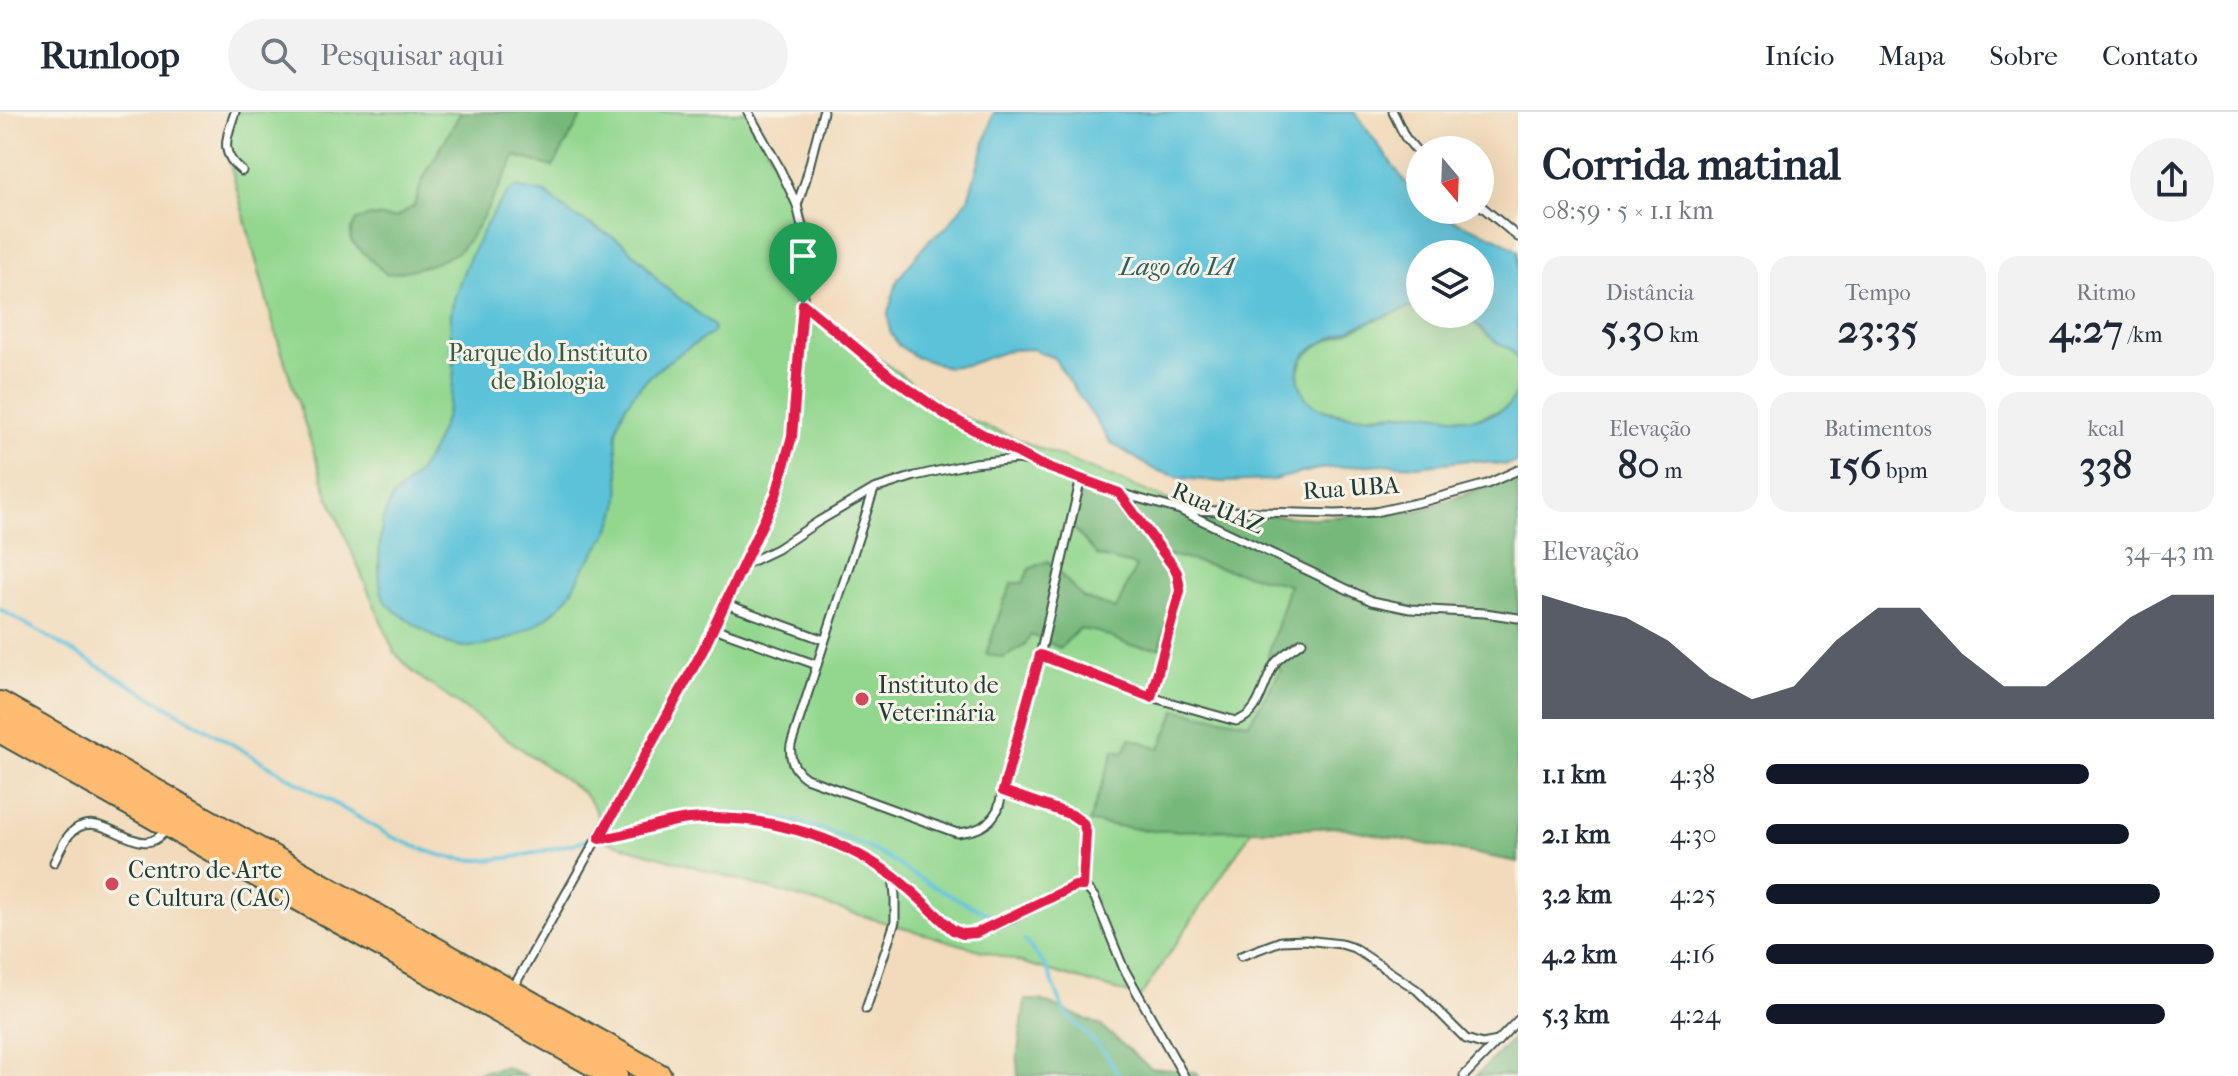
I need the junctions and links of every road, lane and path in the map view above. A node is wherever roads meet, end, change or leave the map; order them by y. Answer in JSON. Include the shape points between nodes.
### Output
{"nodes":[{"id":1,"x":235,"y":112,"type":"edge"},
{"id":2,"x":748,"y":112,"type":"edge"},
{"id":3,"x":823,"y":112,"type":"edge"},
{"id":4,"x":1393,"y":112,"type":"edge"},
{"id":5,"x":1406,"y":138,"type":"edge"},
{"id":6,"x":242,"y":171,"type":"dead end"},
{"id":7,"x":797,"y":205,"type":"junction"},
{"id":8,"x":1494,"y":217,"type":"edge"},
{"id":9,"x":1518,"y":237,"type":"edge"},
{"id":10,"x":803,"y":304,"type":"junction"},
{"id":11,"x":1037,"y":463,"type":"junction"},
{"id":12,"x":1518,"y":470,"type":"edge"},
{"id":13,"x":1081,"y":478,"type":"junction"},
{"id":14,"x":874,"y":489,"type":"junction"},
{"id":15,"x":1119,"y":493,"type":"junction"},
{"id":16,"x":1180,"y":510,"type":"junction"},
{"id":17,"x":744,"y":565,"type":"junction"},
{"id":18,"x":726,"y":604,"type":"junction"},
{"id":19,"x":1518,"y":618,"type":"edge"},
{"id":20,"x":714,"y":628,"type":"junction"},
{"id":21,"x":824,"y":640,"type":"junction"},
{"id":22,"x":1302,"y":642,"type":"dead end"},
{"id":23,"x":1040,"y":655,"type":"junction"},
{"id":24,"x":817,"y":665,"type":"junction"},
{"id":25,"x":1151,"y":697,"type":"junction"},
{"id":26,"x":0,"y":704,"type":"edge"},
{"id":27,"x":0,"y":730,"type":"edge"},
{"id":28,"x":1003,"y":791,"type":"junction"},
{"id":29,"x":169,"y":824,"type":"junction"},
{"id":30,"x":599,"y":839,"type":"junction"},
{"id":31,"x":54,"y":862,"type":"dead end"},
{"id":32,"x":893,"y":876,"type":"junction"},
{"id":33,"x":1083,"y":886,"type":"junction"},
{"id":34,"x":1241,"y":956,"type":"dead end"},
{"id":35,"x":510,"y":993,"type":"junction"},
{"id":36,"x":866,"y":1009,"type":"dead end"},
{"id":37,"x":1518,"y":1020,"type":"edge"},
{"id":38,"x":1498,"y":1041,"type":"junction"},
{"id":39,"x":615,"y":1076,"type":"edge"},
{"id":40,"x":659,"y":1076,"type":"edge"},
{"id":41,"x":1184,"y":1076,"type":"edge"},
{"id":42,"x":1464,"y":1076,"type":"edge"}],
"edges":[{"from":1,"to":6,"type":"lane","via":[[226,148]]},
{"from":2,"to":7,"type":"lane"},
{"from":3,"to":7,"type":"lane"},
{"from":4,"to":5,"type":"lane"},
{"from":7,"to":10,"type":"lane","via":[[803,231]]},
{"from":8,"to":9,"type":"lane"},
{"from":10,"to":11,"type":"lane","name":"Rua UAZ","via":[[946,415]]},
{"from":10,"to":17,"type":"lane","via":[[792,436],[776,495]]},
{"from":11,"to":13,"type":"lane","name":"Rua UAZ"},
{"from":11,"to":14,"type":"lane","via":[[974,463]]},
{"from":12,"to":16,"type":"lane","name":"Rua UBA","via":[[1487,484],[1375,512]]},
{"from":13,"to":15,"type":"lane","name":"Rua UAZ"},
{"from":13,"to":23,"type":"lane"},
{"from":14,"to":17,"type":"lane"},
{"from":14,"to":21,"type":"lane"},
{"from":15,"to":16,"type":"lane","name":"Rua UAZ"},
{"from":15,"to":25,"type":"lane","via":[[1173,566],[1179,583]]},
{"from":16,"to":19,"type":"lane","name":"Rua UAZ","via":[[1372,601]]},
{"from":17,"to":18,"type":"lane"},
{"from":18,"to":20,"type":"lane"},
{"from":18,"to":21,"type":"lane"},
{"from":20,"to":24,"type":"lane"},
{"from":20,"to":30,"type":"lane"},
{"from":21,"to":24,"type":"lane"},
{"from":22,"to":25,"type":"lane","via":[[1280,658],[1257,704],[1242,720]]},
{"from":23,"to":25,"type":"lane"},
{"from":23,"to":28,"type":"lane"},
{"from":24,"to":28,"type":"lane","via":[[790,752],[802,776],[957,833],[986,826]]},
{"from":26,"to":35,"type":"highway"},
{"from":27,"to":29,"type":"highway"},
{"from":28,"to":33,"type":"lane","via":[[1083,823]]},
{"from":29,"to":31,"type":"lane","via":[[159,838],[145,842],[103,825],[82,826],[71,833]]},
{"from":29,"to":39,"type":"highway"},
{"from":30,"to":32,"type":"lane","via":[[687,819],[759,822],[822,840]]},
{"from":30,"to":35,"type":"lane"},
{"from":32,"to":33,"type":"lane","via":[[953,930],[968,935]]},
{"from":32,"to":36,"type":"lane","via":[[895,922]]},
{"from":33,"to":41,"type":"lane","via":[[1095,898],[1123,967]]},
{"from":34,"to":38,"type":"lane","via":[[1281,941],[1354,948],[1417,990],[1466,1039]]},
{"from":35,"to":40,"type":"highway"},
{"from":37,"to":38,"type":"lane"},
{"from":38,"to":42,"type":"lane"}]}
